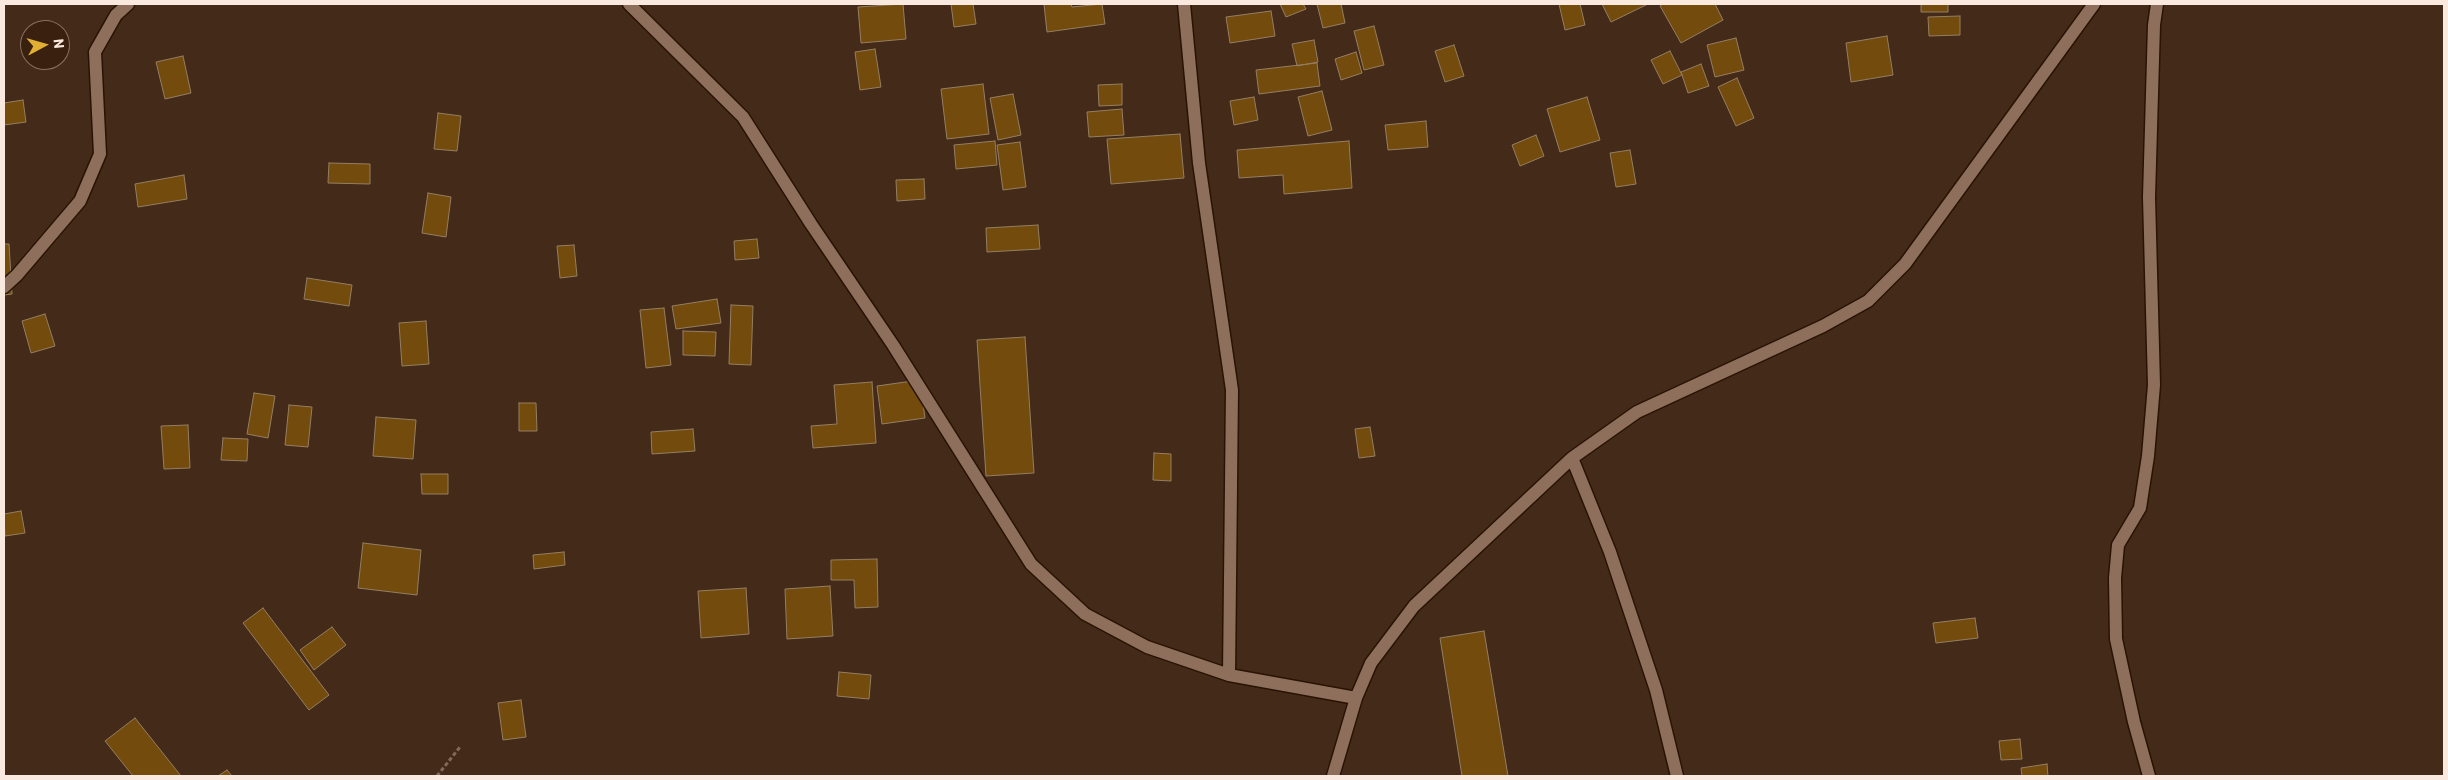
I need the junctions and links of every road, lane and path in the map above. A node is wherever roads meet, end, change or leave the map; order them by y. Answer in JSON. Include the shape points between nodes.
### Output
{"nodes":[{"id":1,"x":128,"y":4,"type":"edge"},
{"id":2,"x":629,"y":4,"type":"edge"},
{"id":3,"x":1184,"y":4,"type":"edge"},
{"id":4,"x":2094,"y":4,"type":"edge"},
{"id":5,"x":2157,"y":4,"type":"edge"},
{"id":6,"x":4,"y":286,"type":"edge"},
{"id":7,"x":1572,"y":458,"type":"junction"},
{"id":8,"x":1229,"y":675,"type":"junction"},
{"id":9,"x":1356,"y":698,"type":"junction"},
{"id":10,"x":460,"y":747,"type":"dead end"},
{"id":11,"x":437,"y":776,"type":"edge"},
{"id":12,"x":1333,"y":776,"type":"edge"},
{"id":13,"x":1678,"y":776,"type":"edge"},
{"id":14,"x":2149,"y":776,"type":"edge"}],
"edges":[{"from":1,"to":6,"type":"street","via":[[116,15],[95,52],[100,154],[80,201]]},
{"from":2,"to":8,"type":"street","via":[[743,117],[1031,564],[1085,614],[1147,647]]},
{"from":3,"to":8,"type":"street","via":[[1199,163],[1232,390]]},
{"from":4,"to":7,"type":"street","via":[[1905,264],[1868,301],[1822,326],[1637,412]]},
{"from":5,"to":14,"type":"street","via":[[2149,197],[2154,385],[2140,508],[2118,545],[2114,578],[2116,638]]},
{"from":7,"to":9,"type":"street","via":[[1414,606],[1371,663]]},
{"from":7,"to":13,"type":"street","via":[[1610,552],[1656,690]]},
{"from":8,"to":9,"type":"street"},
{"from":9,"to":12,"type":"street"},
{"from":10,"to":11,"type":"path"}]}
